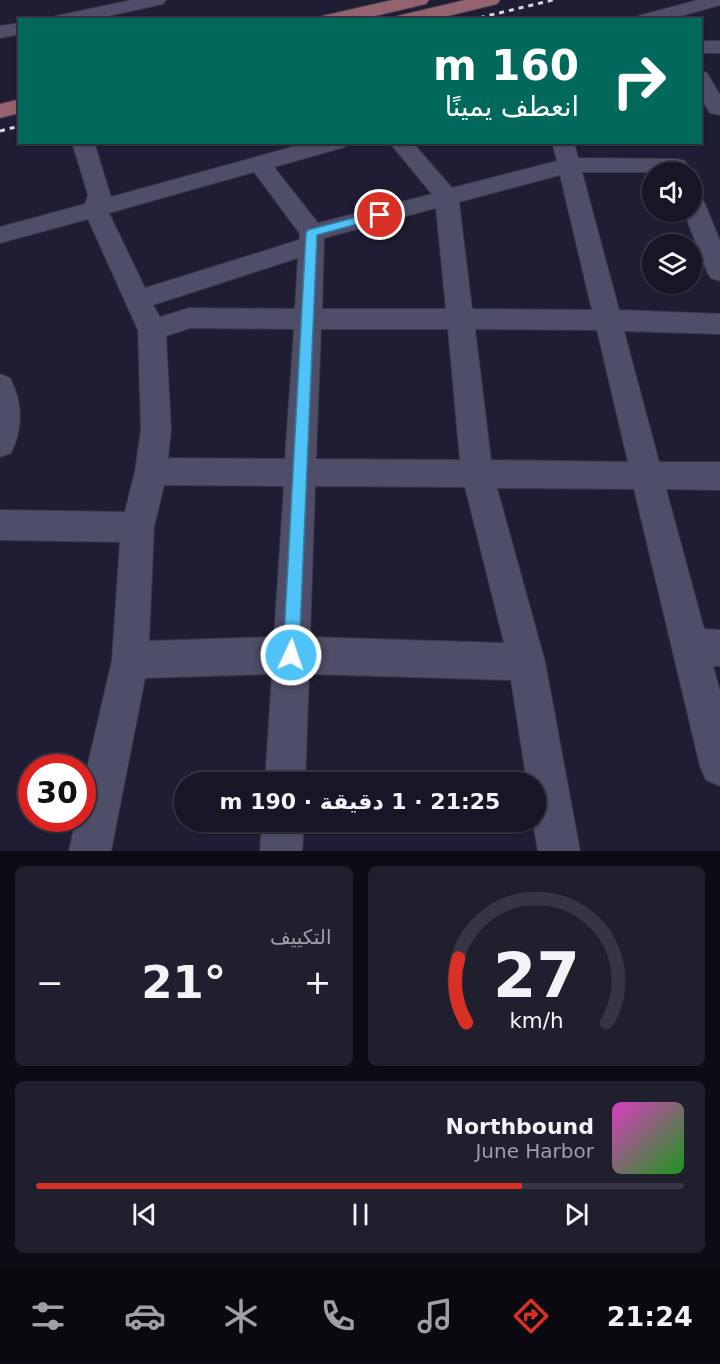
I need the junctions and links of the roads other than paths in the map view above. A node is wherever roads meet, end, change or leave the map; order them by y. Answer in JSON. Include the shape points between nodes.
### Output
{"nodes":[{"id":1,"x":157,"y":0,"type":"edge"},
{"id":2,"x":419,"y":0,"type":"edge"},
{"id":3,"x":490,"y":0,"type":"edge"},
{"id":4,"x":718,"y":0,"type":"edge"},
{"id":5,"x":133,"y":2,"type":"edge"},
{"id":6,"x":70,"y":18,"type":"edge"},
{"id":7,"x":338,"y":18,"type":"edge"},
{"id":8,"x":413,"y":18,"type":"edge"},
{"id":9,"x":651,"y":18,"type":"edge"},
{"id":10,"x":18,"y":28,"type":"edge"},
{"id":11,"x":0,"y":32,"type":"edge"},
{"id":12,"x":702,"y":47,"type":"edge"},
{"id":13,"x":720,"y":47,"type":"edge"},
{"id":14,"x":702,"y":81,"type":"edge"},
{"id":15,"x":18,"y":88,"type":"edge"},
{"id":16,"x":0,"y":92,"type":"edge"},
{"id":17,"x":18,"y":106,"type":"edge"},
{"id":18,"x":717,"y":109,"type":"dead end"},
{"id":19,"x":0,"y":111,"type":"edge"},
{"id":20,"x":84,"y":144,"type":"edge"},
{"id":21,"x":330,"y":144,"type":"edge"},
{"id":22,"x":402,"y":144,"type":"edge"},
{"id":23,"x":669,"y":144,"type":"edge"},
{"id":24,"x":566,"y":154,"type":"edge"},
{"id":25,"x":675,"y":162,"type":"edge"},
{"id":26,"x":260,"y":164,"type":"junction"},
{"id":27,"x":642,"y":164,"type":"edge"},
{"id":28,"x":447,"y":196,"type":"junction"},
{"id":29,"x":95,"y":208,"type":"junction"},
{"id":30,"x":700,"y":222,"type":"edge"},
{"id":31,"x":0,"y":235,"type":"edge"},
{"id":32,"x":311,"y":239,"type":"junction"},
{"id":33,"x":720,"y":272,"type":"edge"},
{"id":34,"x":138,"y":300,"type":"junction"},
{"id":35,"x":307,"y":320,"type":"junction"},
{"id":36,"x":608,"y":320,"type":"junction"},
{"id":37,"x":460,"y":321,"type":"junction"},
{"id":38,"x":720,"y":324,"type":"edge"},
{"id":39,"x":152,"y":330,"type":"junction"},
{"id":40,"x":0,"y":386,"type":"edge"},
{"id":41,"x":1,"y":436,"type":"edge"},
{"id":42,"x":151,"y":471,"type":"junction"},
{"id":43,"x":300,"y":472,"type":"junction"},
{"id":44,"x":477,"y":474,"type":"junction"},
{"id":45,"x":647,"y":476,"type":"junction"},
{"id":46,"x":720,"y":476,"type":"edge"},
{"id":47,"x":0,"y":525,"type":"edge"},
{"id":48,"x":138,"y":527,"type":"junction"},
{"id":49,"x":705,"y":647,"type":"edge"},
{"id":50,"x":291,"y":655,"type":"junction"},
{"id":51,"x":130,"y":660,"type":"junction"},
{"id":52,"x":527,"y":662,"type":"junction"},
{"id":53,"x":720,"y":766,"type":"edge"},
{"id":54,"x":286,"y":772,"type":"edge"},
{"id":55,"x":282,"y":832,"type":"edge"},
{"id":56,"x":90,"y":851,"type":"edge"},
{"id":57,"x":281,"y":851,"type":"edge"},
{"id":58,"x":559,"y":851,"type":"edge"}],
"edges":[{"from":1,"to":5,"type":"street"},
{"from":2,"to":7,"type":"main road"},
{"from":3,"to":8,"type":"main road"},
{"from":4,"to":9,"type":"street"},
{"from":5,"to":6,"type":"street"},
{"from":10,"to":11,"type":"street"},
{"from":12,"to":13,"type":"street"},
{"from":14,"to":18,"type":"street"},
{"from":15,"to":16,"type":"main road"},
{"from":17,"to":19,"type":"main road"},
{"from":20,"to":29,"type":"street","via":[[100,195]]},
{"from":21,"to":26,"type":"street"},
{"from":22,"to":28,"type":"street"},
{"from":23,"to":25,"type":"street"},
{"from":24,"to":27,"type":"street"},
{"from":24,"to":28,"type":"street"},
{"from":24,"to":36,"type":"street"},
{"from":26,"to":29,"type":"street"},
{"from":26,"to":32,"type":"street"},
{"from":28,"to":32,"type":"street"},
{"from":28,"to":37,"type":"street"},
{"from":29,"to":31,"type":"street"},
{"from":29,"to":34,"type":"street"},
{"from":30,"to":33,"type":"street"},
{"from":32,"to":34,"type":"street"},
{"from":32,"to":35,"type":"street"},
{"from":34,"to":39,"type":"street"},
{"from":35,"to":37,"type":"street"},
{"from":35,"to":39,"type":"street","via":[[189,318]]},
{"from":35,"to":43,"type":"street"},
{"from":36,"to":37,"type":"street"},
{"from":36,"to":38,"type":"street"},
{"from":36,"to":45,"type":"street"},
{"from":37,"to":44,"type":"street"},
{"from":39,"to":42,"type":"street","via":[[156,430]]},
{"from":40,"to":41,"type":"street","via":[[7,423]]},
{"from":42,"to":43,"type":"street"},
{"from":42,"to":48,"type":"street"},
{"from":43,"to":44,"type":"street"},
{"from":43,"to":50,"type":"street"},
{"from":44,"to":45,"type":"street"},
{"from":44,"to":52,"type":"street"},
{"from":45,"to":46,"type":"street"},
{"from":45,"to":49,"type":"street"},
{"from":47,"to":48,"type":"street"},
{"from":48,"to":51,"type":"street"},
{"from":49,"to":53,"type":"street"},
{"from":50,"to":51,"type":"street"},
{"from":50,"to":52,"type":"street"},
{"from":50,"to":54,"type":"street"},
{"from":51,"to":56,"type":"street"},
{"from":52,"to":58,"type":"street"},
{"from":55,"to":57,"type":"street"}]}
